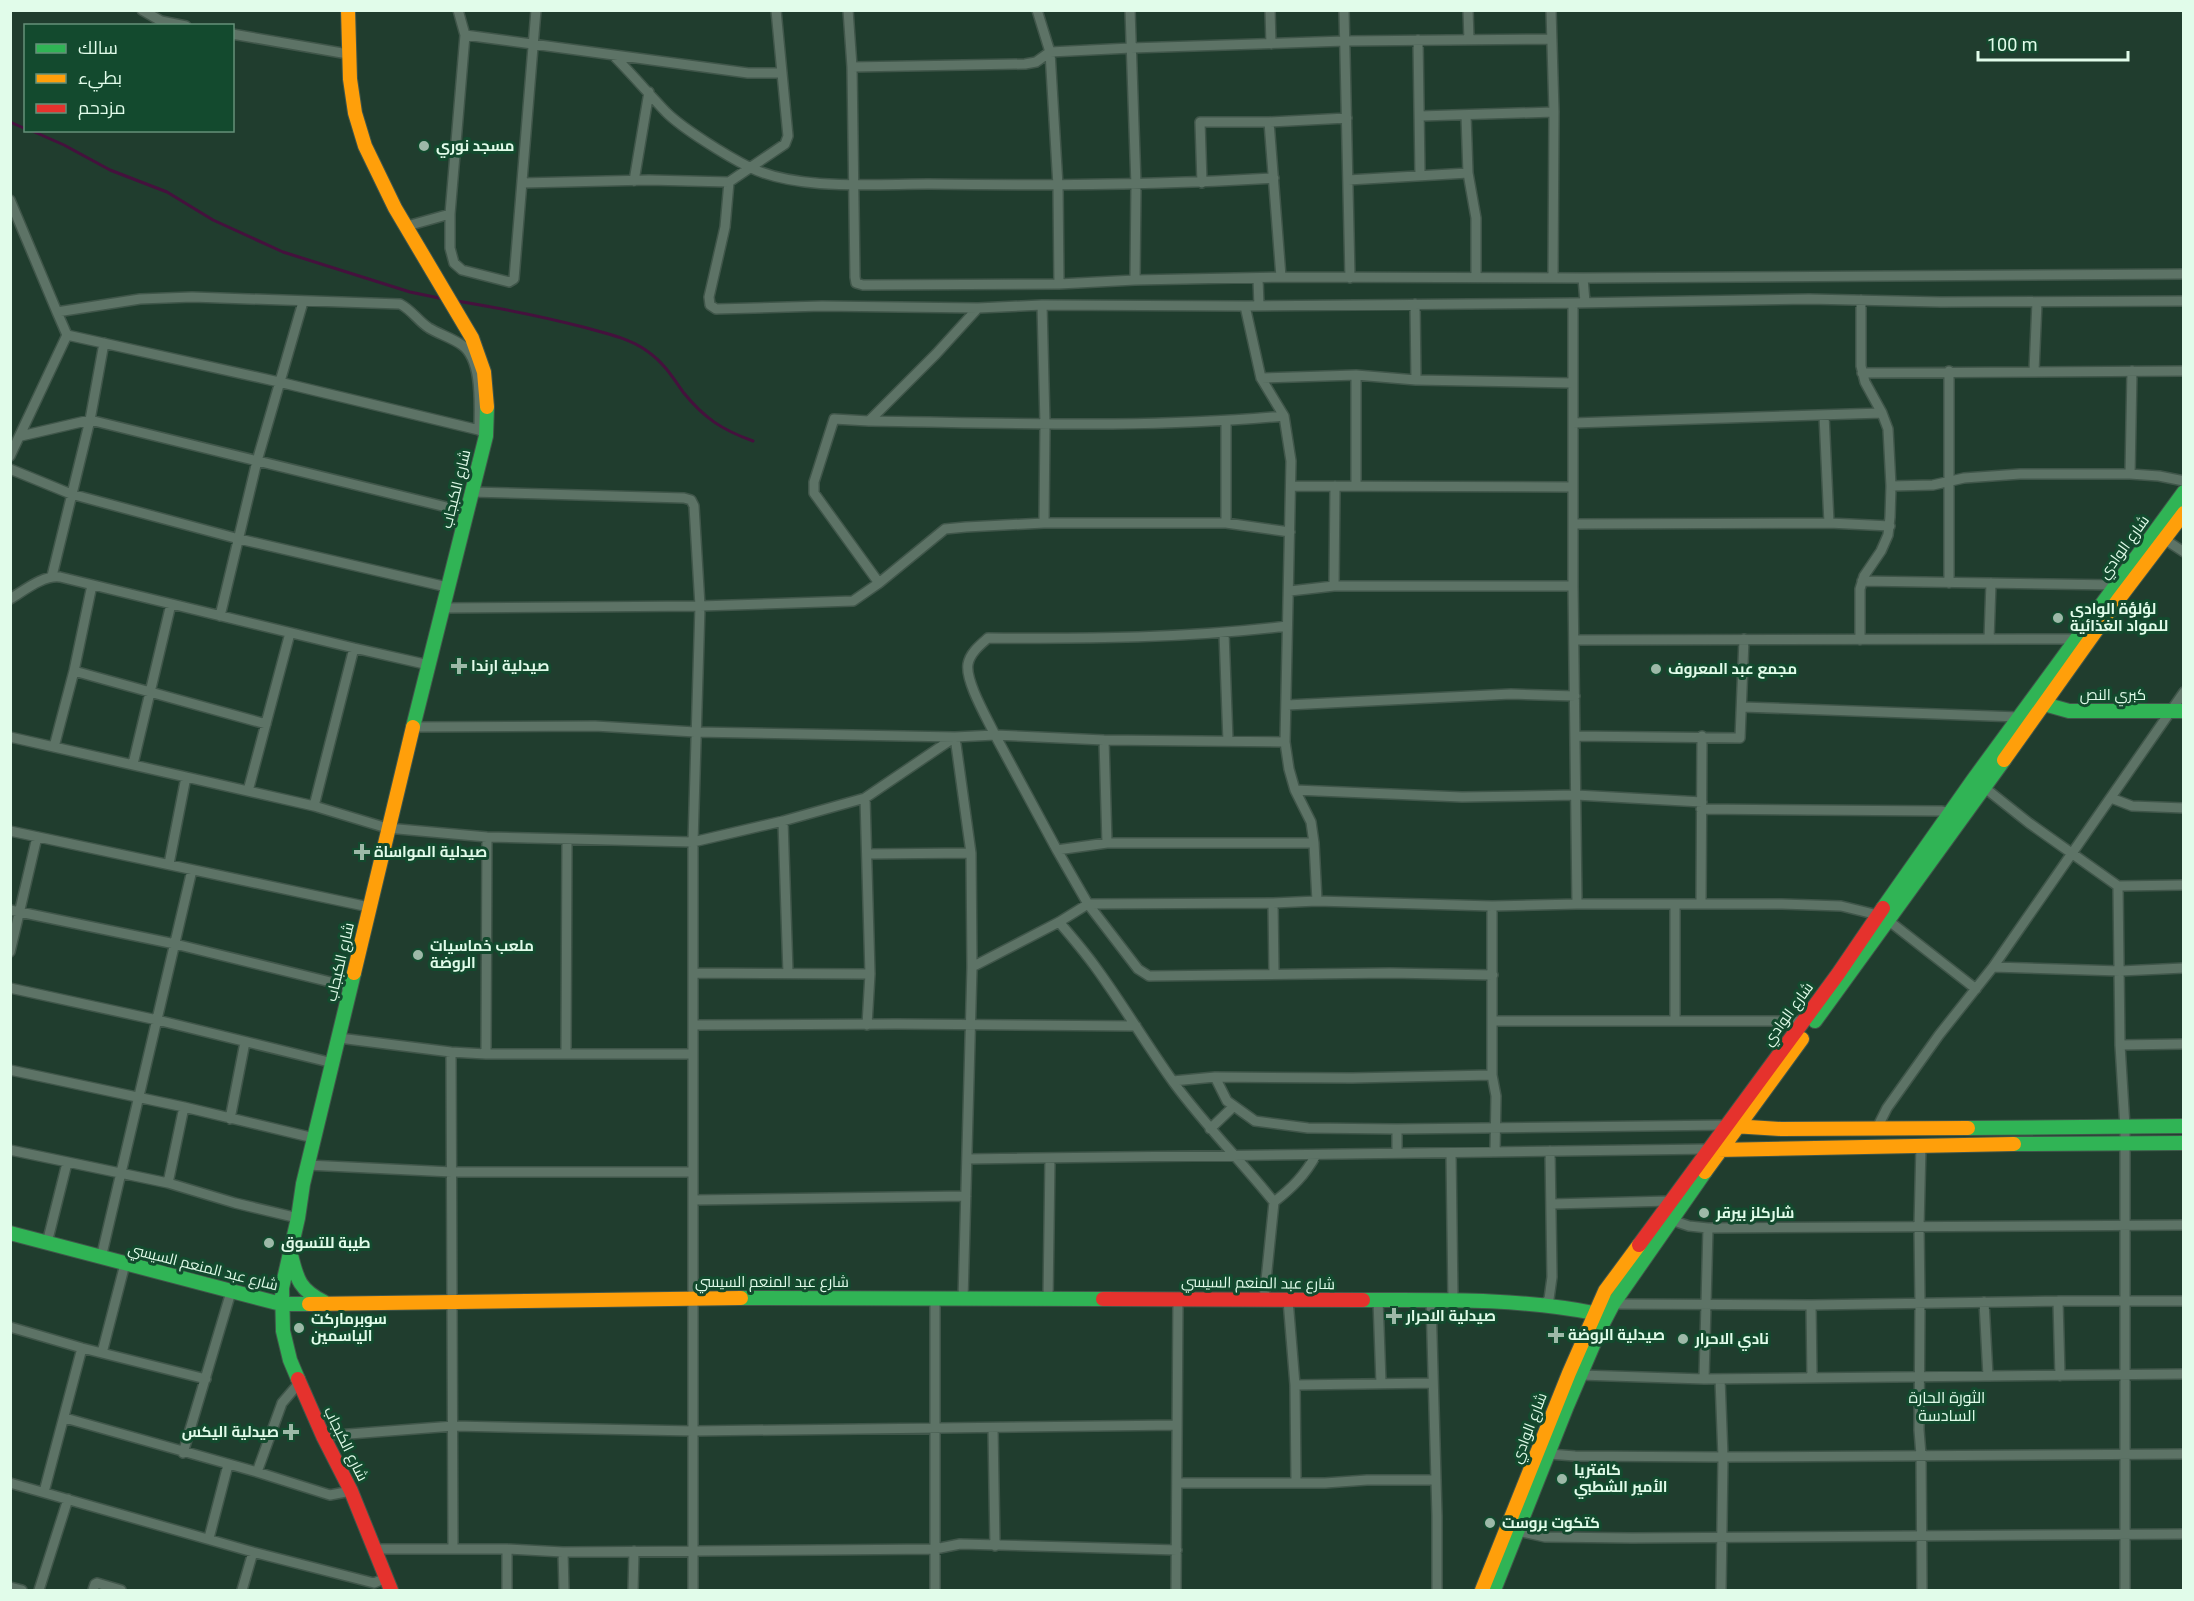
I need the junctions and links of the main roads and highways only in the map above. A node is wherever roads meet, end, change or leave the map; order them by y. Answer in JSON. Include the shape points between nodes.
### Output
{"nodes":[{"id":1,"x":348,"y":10,"type":"edge"},
{"id":2,"x":2184,"y":492,"type":"edge"},
{"id":3,"x":2184,"y":513,"type":"edge"},
{"id":4,"x":2044,"y":704,"type":"junction"},
{"id":5,"x":2176,"y":711,"type":"edge"},
{"id":6,"x":1957,"y":815,"type":"junction"},
{"id":7,"x":1883,"y":918,"type":"junction"},
{"id":8,"x":1733,"y":1126,"type":"junction"},
{"id":9,"x":2184,"y":1126,"type":"edge"},
{"id":10,"x":2184,"y":1143,"type":"edge"},
{"id":11,"x":1716,"y":1150,"type":"junction"},
{"id":12,"x":10,"y":1233,"type":"edge"},
{"id":13,"x":291,"y":1252,"type":"junction"},
{"id":14,"x":281,"y":1304,"type":"junction"},
{"id":15,"x":329,"y":1304,"type":"junction"},
{"id":16,"x":1592,"y":1319,"type":"junction"},
{"id":17,"x":389,"y":1584,"type":"edge"},
{"id":18,"x":1482,"y":1590,"type":"edge"},
{"id":19,"x":1494,"y":1590,"type":"edge"}],
"edges":[{"from":1,"to":13,"type":"main road","name":"شارع الكبجاب","via":[[348,79],[361,135],[375,170],[475,344],[484,372],[487,403],[467,512],[387,828],[307,1165]]},
{"from":2,"to":6,"type":"main road","name":"شارع الوادي","via":[[2019,717]]},
{"from":3,"to":4,"type":"main road","name":"شارع الوادي"},
{"from":4,"to":5,"type":"main road","name":"كبري النص","via":[[2069,711]]},
{"from":4,"to":6,"type":"main road","name":"شارع الوادي","via":[[1985,788]]},
{"from":6,"to":7,"type":"main road","name":"شارع الوادي"},
{"from":7,"to":8,"type":"main road","name":"شارع الوادي"},
{"from":7,"to":8,"type":"main road","name":"شارع الوادي","via":[[1803,1021]]},
{"from":8,"to":9,"type":"main road"},
{"from":8,"to":11,"type":"main road","name":"شارع الوادي"},
{"from":10,"to":11,"type":"main road"},
{"from":11,"to":16,"type":"main road","name":"شارع الوادي","via":[[1670,1201],[1605,1291]]},
{"from":11,"to":19,"type":"main road","name":"شارع الوادي","via":[[1600,1329]]},
{"from":12,"to":14,"type":"main road","name":"شارع عبد المنعم السيسي"},
{"from":13,"to":14,"type":"main road","name":"شارع الكبجاب"},
{"from":13,"to":15,"type":"main road","via":[[300,1286]]},
{"from":14,"to":15,"type":"main road","name":"شارع عبد المنعم السيسي"},
{"from":14,"to":17,"type":"main road","name":"شارع الكبجاب","via":[[290,1360]]},
{"from":15,"to":16,"type":"main road","name":"شارع عبد المنعم السيسي","via":[[693,1298],[1453,1300],[1542,1306],[1551,1312]]},
{"from":16,"to":18,"type":"main road","name":"شارع الوادي"}]}
